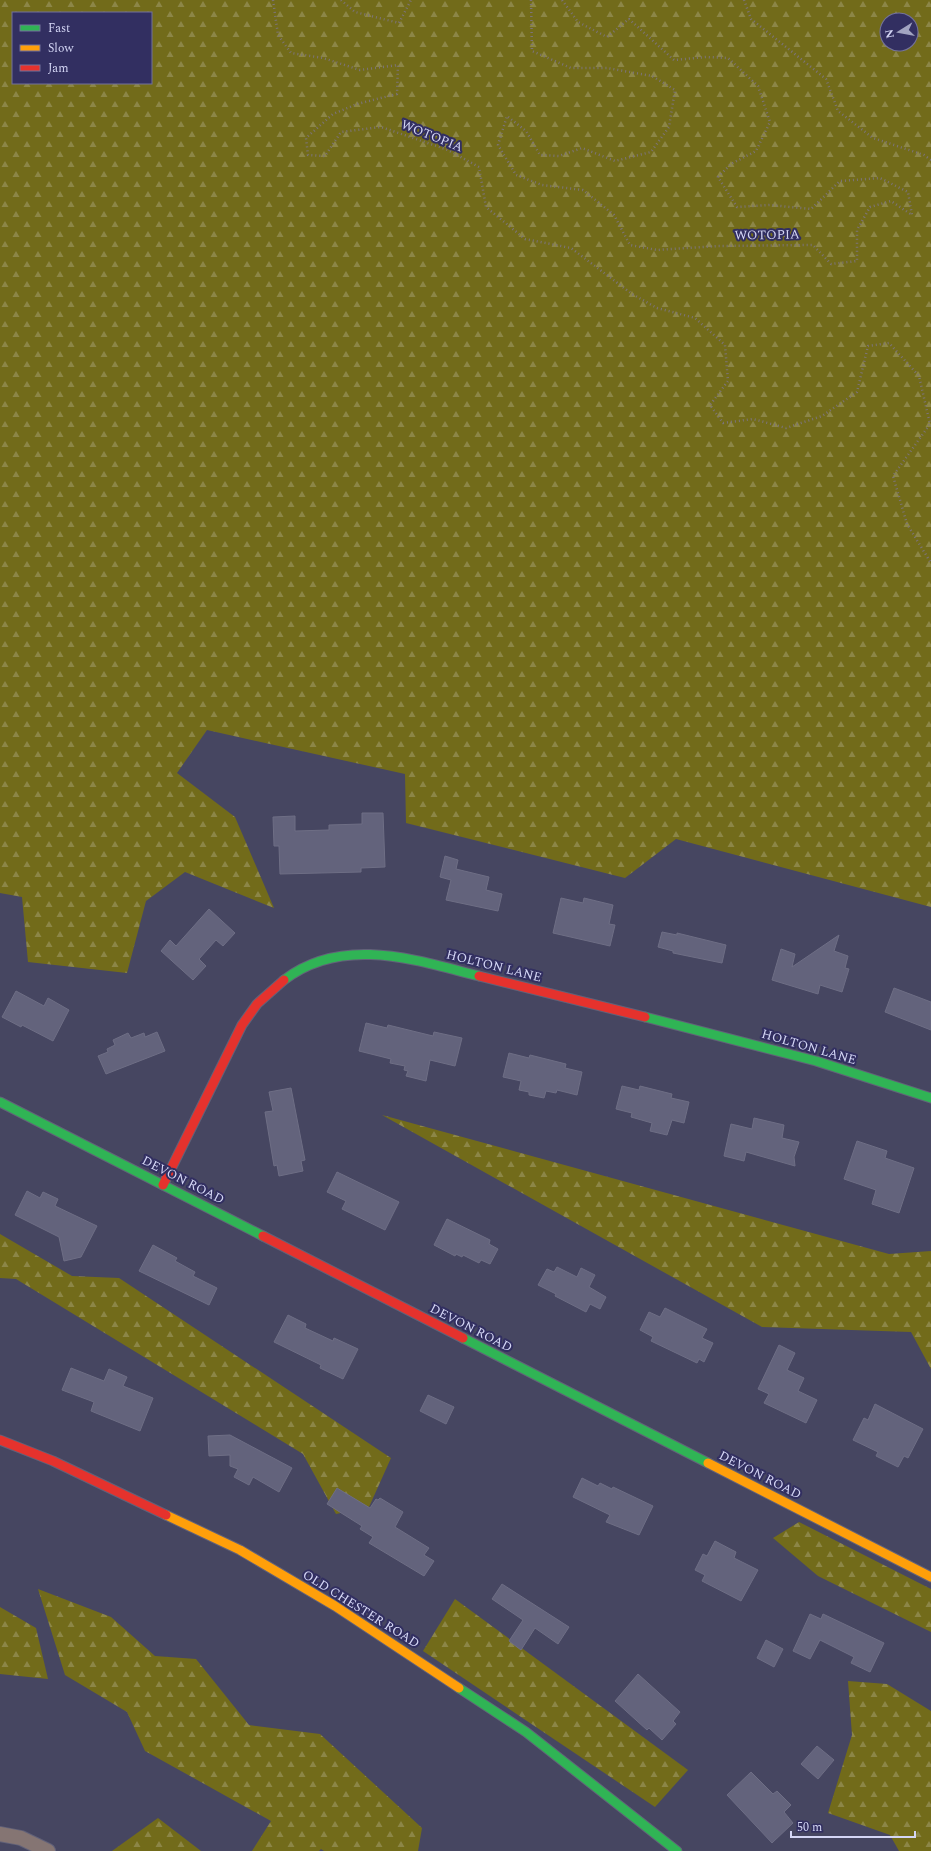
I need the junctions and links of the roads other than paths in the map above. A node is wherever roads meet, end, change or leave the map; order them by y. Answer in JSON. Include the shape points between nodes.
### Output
{"nodes":[{"id":1,"x":931,"y":1098,"type":"edge"},
{"id":2,"x":0,"y":1102,"type":"edge"},
{"id":3,"x":163,"y":1185,"type":"junction"},
{"id":4,"x":0,"y":1440,"type":"edge"},
{"id":5,"x":931,"y":1577,"type":"edge"},
{"id":6,"x":0,"y":1834,"type":"edge"},
{"id":7,"x":48,"y":1851,"type":"edge"},
{"id":8,"x":677,"y":1851,"type":"edge"}],
"edges":[{"from":1,"to":3,"type":"street","name":"HOLTON LANE","via":[[816,1061],[416,960],[381,954],[333,956],[287,978],[258,1004],[246,1020],[210,1086]]},
{"from":2,"to":3,"type":"street","name":"DEVON ROAD"},
{"from":3,"to":5,"type":"street","name":"DEVON ROAD"},
{"from":4,"to":8,"type":"street","name":"OLD CHESTER ROAD","via":[[53,1461],[240,1550],[335,1606],[526,1732]]},
{"from":6,"to":7,"type":"street","via":[[21,1838]]}]}
